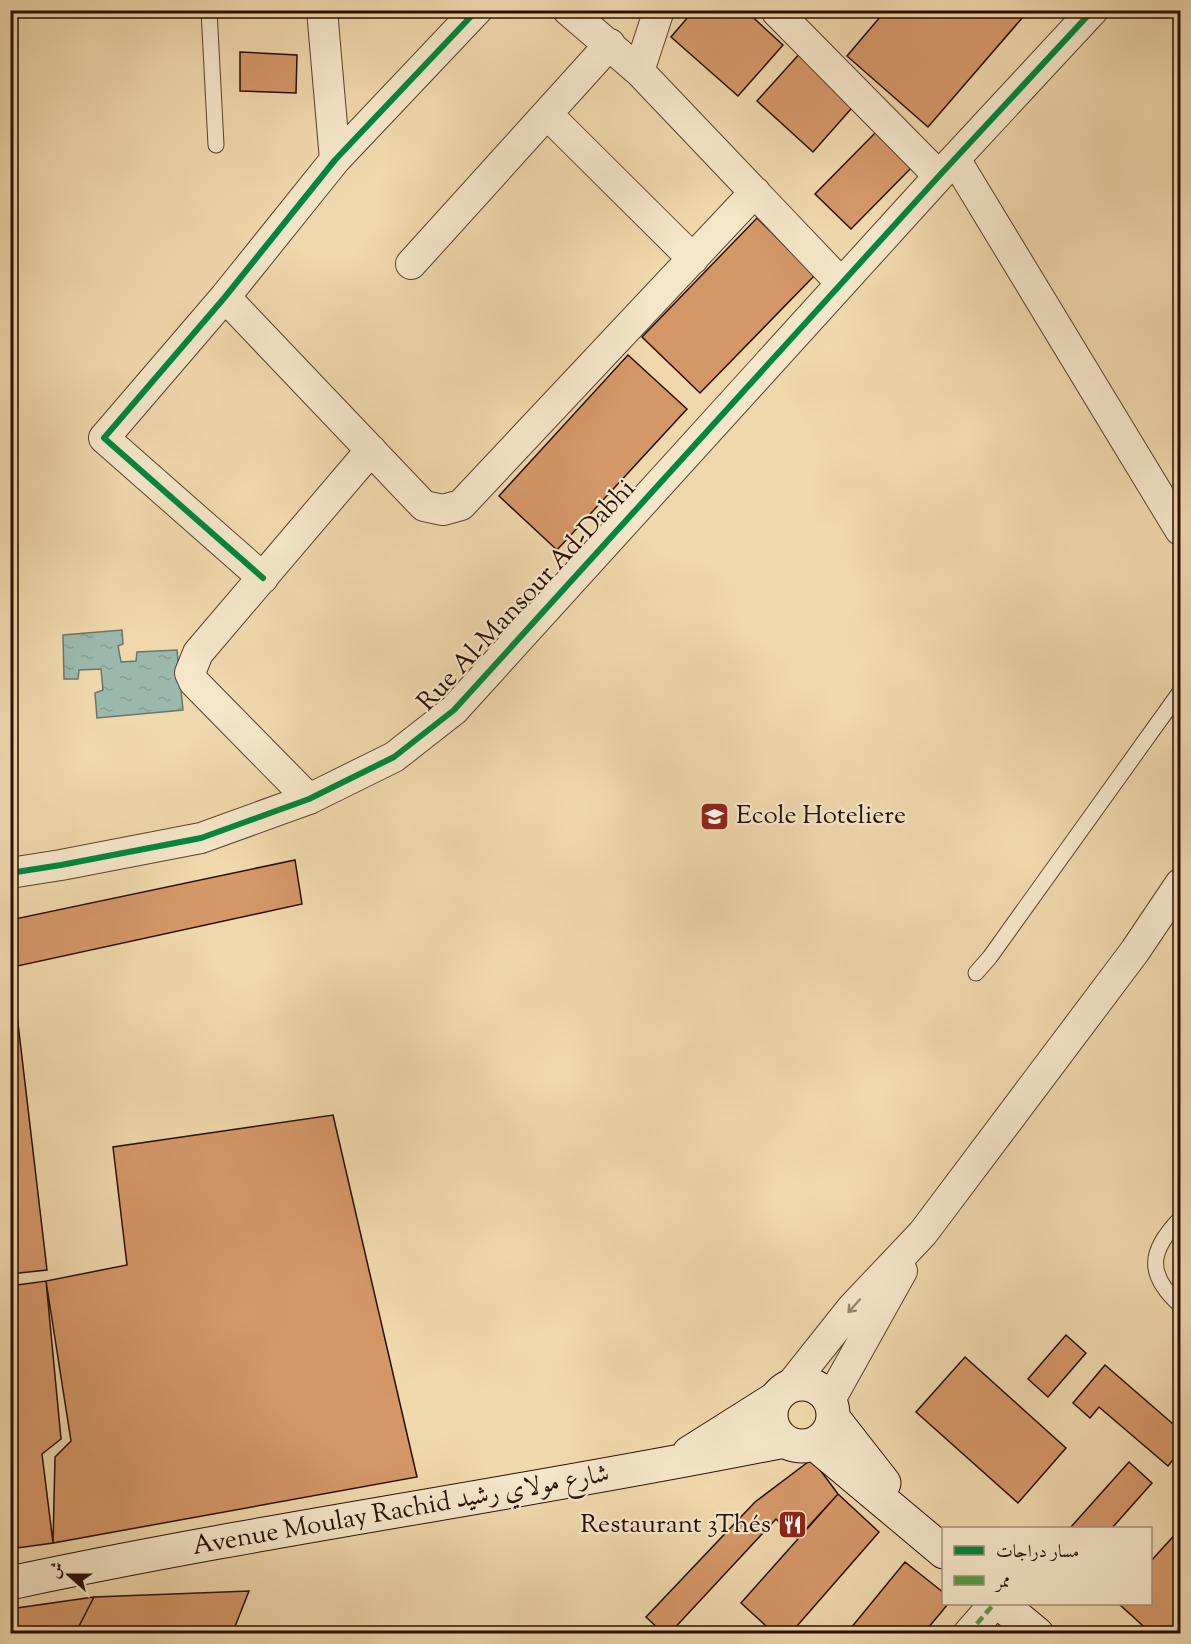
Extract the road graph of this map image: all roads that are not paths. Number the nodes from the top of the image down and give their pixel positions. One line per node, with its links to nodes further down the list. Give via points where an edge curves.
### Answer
1 (209, 10): 11 (lane)
2 (322, 10): 12 (street)
3 (477, 10): 12 (street)
4 (568, 10): 8 (street)
5 (659, 10): 9 (street)
6 (1093, 10): 13 (street)
7 (777, 12): 13 (street)
8 (610, 44): 9 (street); 10 (street)
9 (639, 70): 14 (street)
10 (547, 114): 15 (street); 16 (street)
11 (216, 145)
12 (334, 160): 18 (street)
13 (947, 167): 17 (street, Rue Al-Mansour Ad-Dabhi); 20 (street)
14 (755, 192): 15 (street); 17 (street)
15 (693, 259): 19 (street, via 460,505 443,510 424,506)
16 (411, 264)
17 (841, 283): 23 (street, Rue Al-Mansour Ad-Dabhi, via 454,710 394,757)
18 (225, 297): 19 (street); 21 (street, via 104,438)
19 (370, 450): 21 (street)
20 (1180, 530)
21 (263, 578): 23 (street, via 198,653 190,673 194,682)
22 (1180, 692): 26 (lane)
23 (309, 799): 24 (street, Rue Al-Mansour Ad-Dabhi, via 201,838)
24 (10, 873)
25 (1180, 884): 28 (street, Avenue Moulay Rachid شارع مولاي رشيد, via 1135,951)
26 (976, 973)
27 (1180, 1219): 29 (lane, via 1155,1255 1159,1280)
28 (923, 1233): 30 (street, Avenue Moulay Rachid شارع مولاي رشيد, one-way to 30, via 852,1308); 31 (street, Avenue Moulay Rachid شارع مولاي رشيد)
29 (1180, 1305)
30 (783, 1392): 31 (main road, via 808,1384 817,1387); 31 (main road, via 771,1416 777,1434); 32 (main road, Avenue Moulay Rachid شارع مولاي رشيد)
31 (816, 1426): 32 (main road); 33 (main road)
32 (674, 1463): 34 (main road, Avenue Moulay Rachid شارع مولاي رشيد, via 109,1562)
33 (932, 1542)
34 (10, 1583)
35 (993, 1605): 37 (street)
36 (1002, 1605): 38 (main road)
37 (968, 1634)
38 (1037, 1634)

